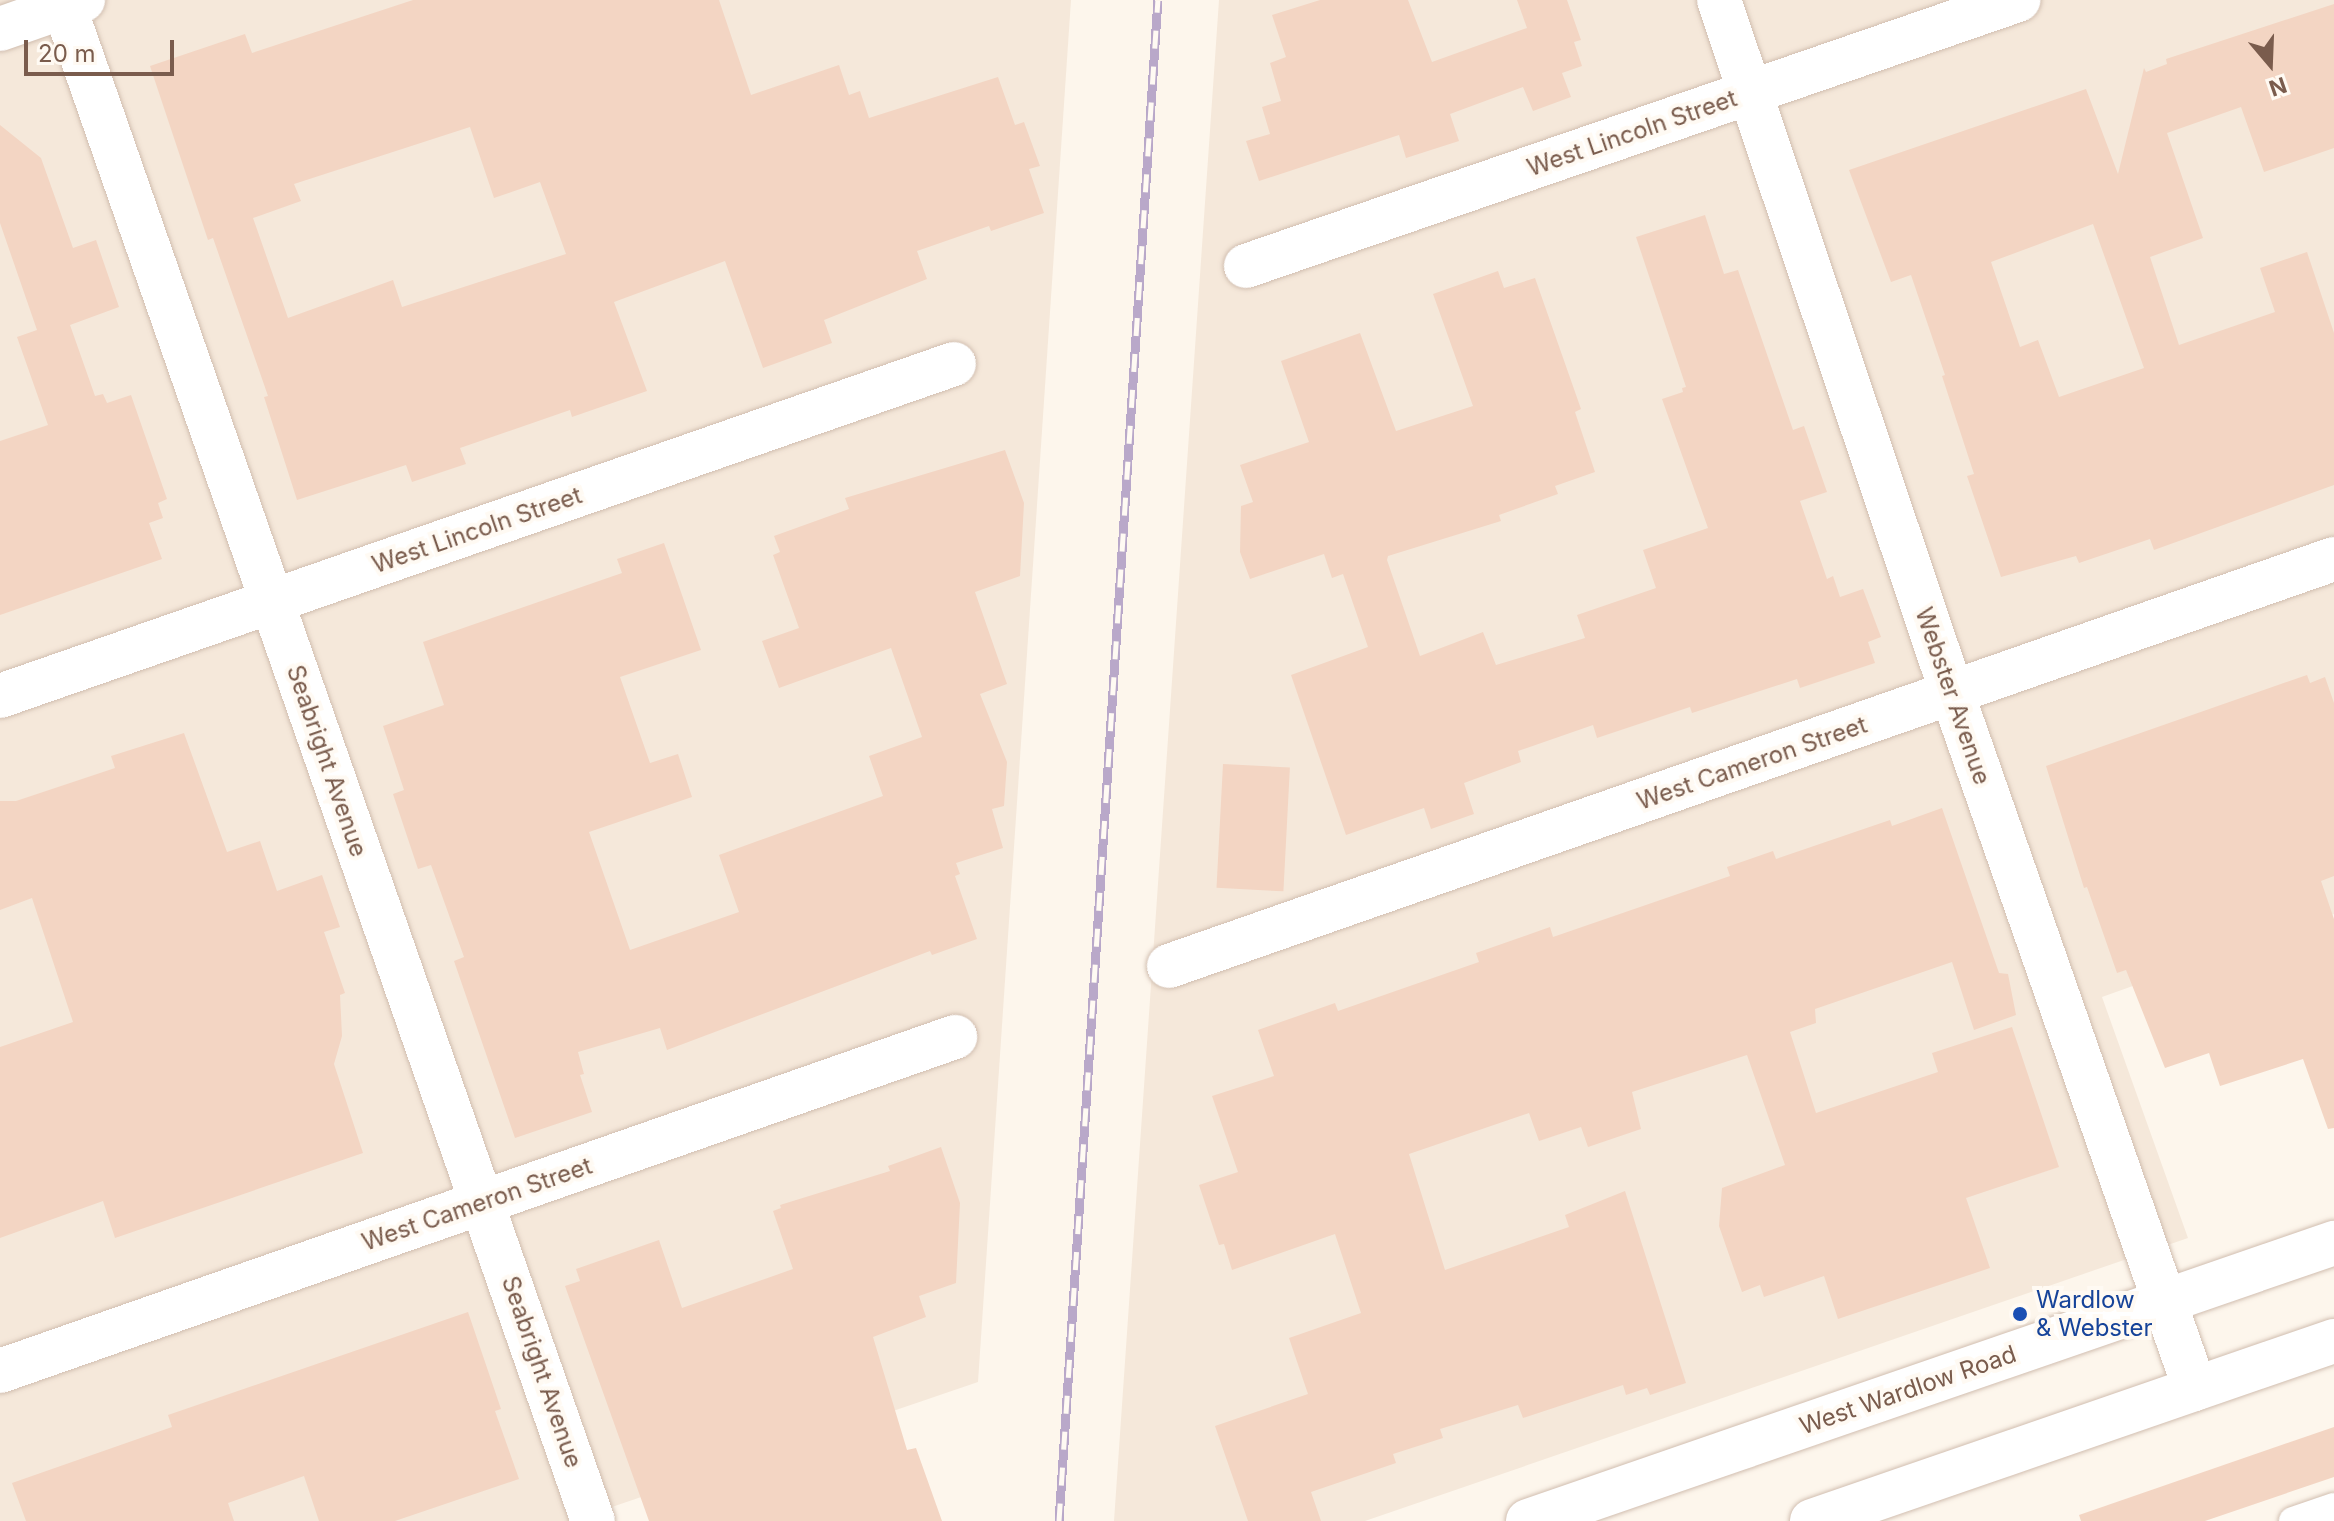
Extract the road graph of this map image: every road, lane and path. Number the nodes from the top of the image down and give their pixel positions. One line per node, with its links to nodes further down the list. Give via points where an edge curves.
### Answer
1 (1719, 0): 5 (street, Webster Avenue)
2 (2018, 0): 5 (street, West Lincoln Street)
3 (70, 2): 4 (street); 9 (street, Seabright Avenue)
4 (0, 29)
5 (1750, 92): 6 (street, West Lincoln Street); 10 (street, Webster Avenue)
6 (1246, 266)
7 (954, 364): 9 (street, West Lincoln Street)
8 (2334, 559): 10 (street, West Cameron Street)
9 (272, 601): 11 (street, West Lincoln Street); 14 (street, Seabright Avenue)
10 (1952, 693): 12 (street, West Cameron Street); 16 (street, Webster Avenue)
11 (0, 696)
12 (1169, 966)
13 (955, 1037): 14 (street, West Cameron Street)
14 (482, 1203): 18 (street, West Cameron Street); 21 (street, Seabright Avenue)
15 (2334, 1243): 16 (street, West Wardlow Road)
16 (2164, 1302): 19 (street, Webster Avenue); 22 (street, West Wardlow Road)
17 (2334, 1341): 19 (street)
18 (0, 1371)
19 (2195, 1389): 23 (street)
20 (2334, 1507): 24 (lane)
21 (593, 1521)
22 (1528, 1521)
23 (1812, 1521)
24 (2293, 1521)

